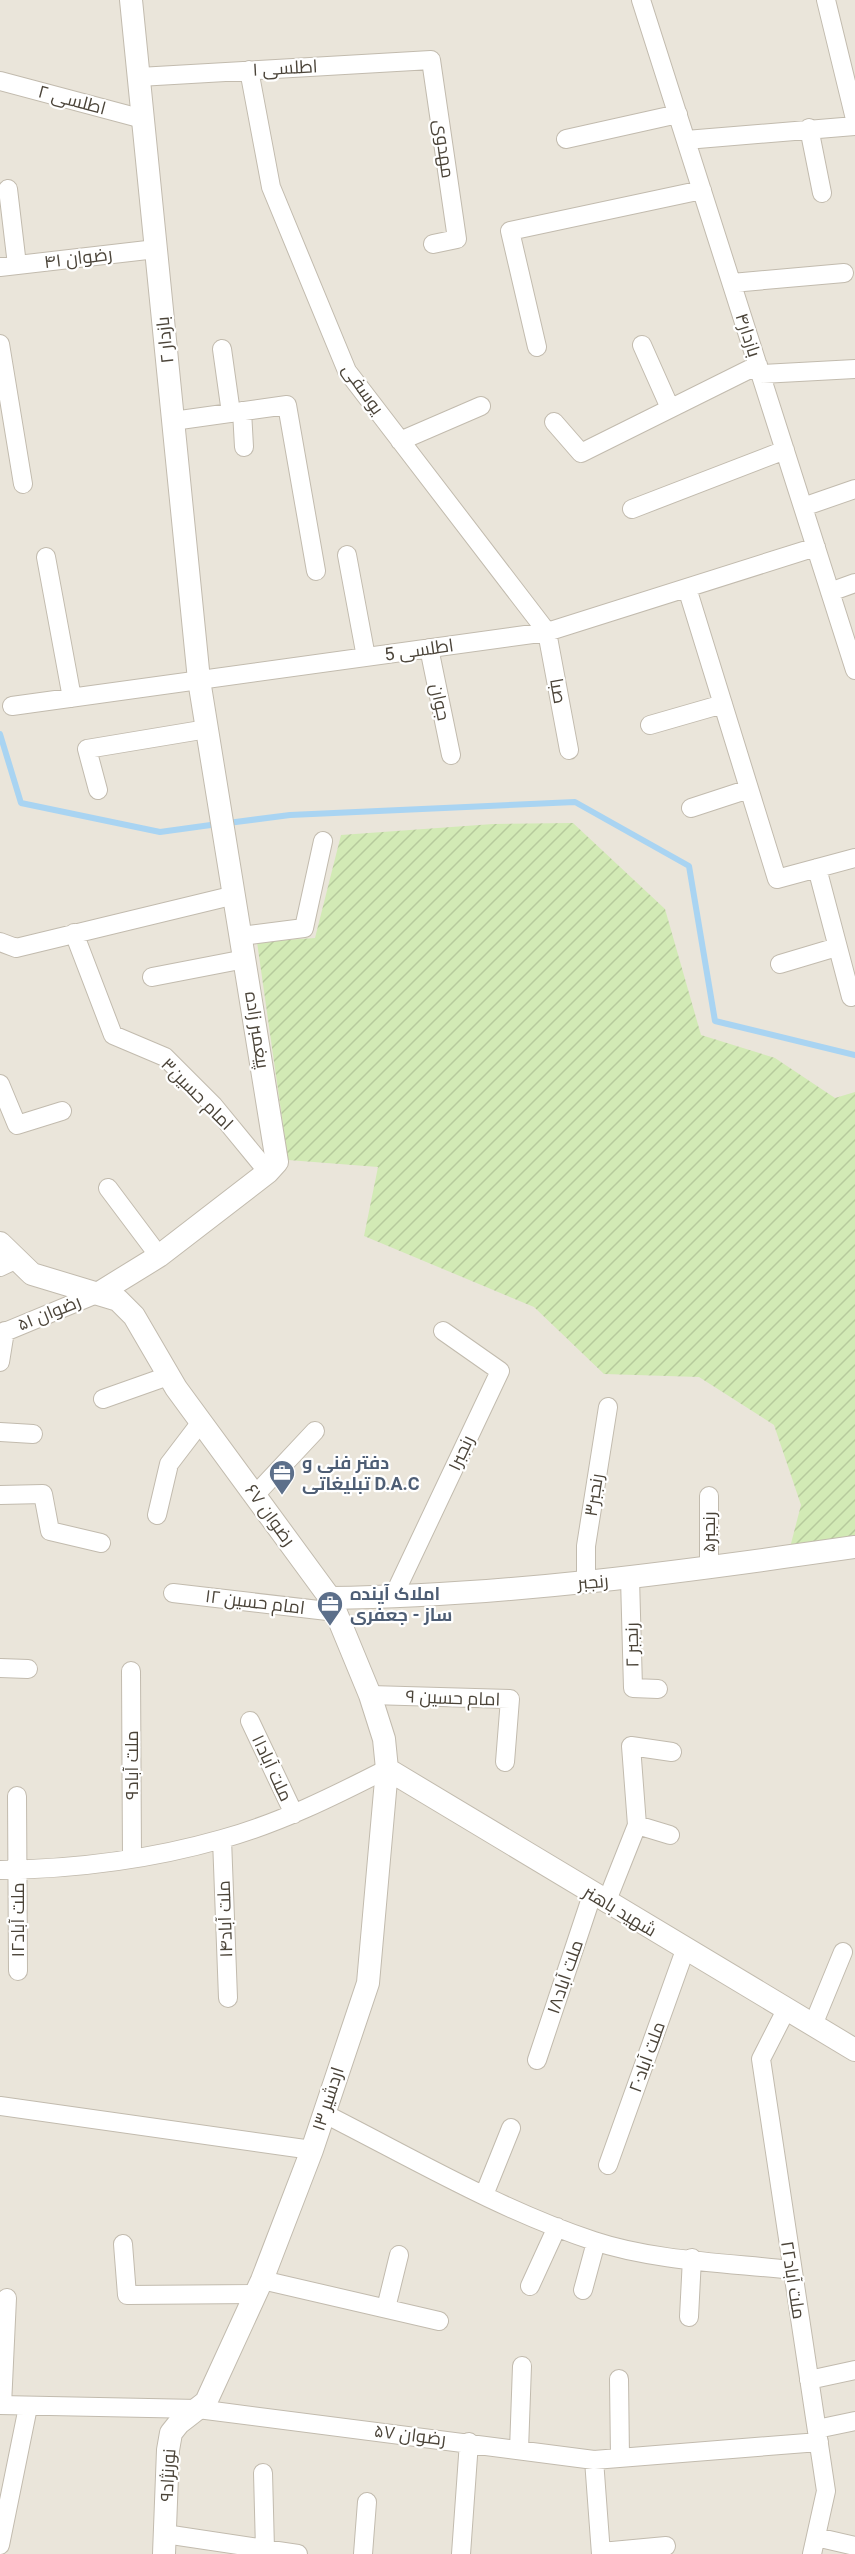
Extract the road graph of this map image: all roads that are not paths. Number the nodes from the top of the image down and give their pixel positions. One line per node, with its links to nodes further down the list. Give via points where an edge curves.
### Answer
1 (131, 0): 6 (street, بازدار ۲)
2 (641, 0): 8 (street, بازدار۴)
3 (826, 0): 10 (street)
4 (431, 60): 5 (street, اطلسی ۱); 18 (street, مهدوی, via 458,239)
5 (249, 70): 6 (street, اطلسی ۱); 35 (street, یوسفی, via 271,187 347,371)
6 (139, 77): 9 (street, بازدار ۲)
7 (0, 81): 9 (street, اطلسی ۲)
8 (678, 114): 13 (street); 14 (street, بازدار۴)
9 (143, 119): 19 (street, بازدار ۲)
10 (855, 119)
11 (855, 126): 12 (street)
12 (809, 128): 14 (street); 17 (street)
13 (566, 139)
14 (686, 140): 16 (street, بازدار۴)
15 (8, 189): 20 (street)
16 (702, 190): 22 (street, بازدار۴); 25 (street, via 510,231)
17 (822, 193)
18 (433, 244)
19 (156, 249): 20 (street, رضوان ۴۱); 33 (street, بازدار ۲)
20 (8, 266)
21 (844, 273): 22 (street)
22 (732, 283): 27 (street, بازدار۴)
23 (0, 344): 31 (street)
24 (642, 345): 30 (street)
25 (537, 347)
26 (222, 349): 32 (street)
27 (759, 369): 28 (street); 30 (street); 37 (street, بازدار۴)
28 (855, 369)
29 (481, 406): 35 (street)
30 (670, 408): 34 (street, via 581,453)
31 (6, 411): 38 (street)
32 (237, 412): 33 (street); 36 (street); 45 (street, via 287,405)
33 (173, 421): 53 (street, بازدار ۲)
34 (554, 422)
35 (400, 441): 49 (street, یوسفی)
36 (244, 447)
37 (785, 450): 40 (street, بازدار۴); 41 (street)
38 (23, 484)
39 (855, 489): 40 (street)
40 (803, 507): 42 (street, بازدار۴)
41 (632, 509)
42 (816, 547): 47 (street, اطلسی 5); 48 (street, بازدار۴)
43 (347, 555): 51 (street)
44 (46, 557): 54 (street)
45 (316, 571)
46 (855, 583): 48 (street)
47 (687, 588): 49 (street, اطلسی 5); 55 (street)
48 (830, 592): 52 (street, بازدار۴)
49 (547, 632): 50 (street, اطلسی 5); 59 (street, صبا)
50 (429, 648): 51 (street, اطلسی 5); 60 (street, جوان)
51 (366, 657): 53 (street, اطلسی 5)
52 (855, 670)
53 (200, 680): 54 (street, اطلسی 5); 58 (street, پیغمبر زاده)
54 (72, 698): 56 (street, اطلسی 5)
55 (723, 704): 57 (street); 61 (street)
56 (12, 706)
57 (650, 726)
58 (207, 729): 62 (street, via 87,749); 67 (street, پیغمبر زاده)
59 (569, 750)
60 (452, 755)
61 (749, 789): 63 (street); 66 (street, via 777,879)
62 (98, 790)
63 (691, 808)
64 (323, 841): 69 (street, via 304,928)
65 (855, 858): 66 (street)
66 (817, 868): 71 (street)
67 (234, 895): 68 (street); 69 (street, پیغمبر زاده)
68 (74, 933): 70 (street, via 16,948); 79 (street, امام حسین۳, via 113,1035 165,1057 213,1105)
69 (241, 936): 72 (street, پیغمبر زاده)
70 (0, 942)
71 (837, 947): 73 (street); 75 (street)
72 (245, 958): 74 (street); 79 (street, پیغمبر زاده, via 277,1162)
73 (780, 964)
74 (152, 977)
75 (851, 998)
76 (0, 1084): 77 (street)
77 (5, 1111): 78 (street, via 17,1125)
78 (62, 1111)
79 (268, 1172): 82 (street)
80 (108, 1188): 82 (street)
81 (0, 1243): 83 (street, رضوان ۶۷)
82 (159, 1256): 84 (street)
83 (8, 1264): 84 (street, رضوان ۶۷, via 49,1281)
84 (99, 1293): 86 (street, رضوان ۵۱); 88 (street, رضوان ۶۷, via 118,1300 134,1316)
85 (443, 1331): 105 (street, رنجبر۱, via 500,1371)
86 (2, 1332): 87 (street)
87 (0, 1362)
88 (168, 1376): 89 (street); 91 (street, رضوان ۶۷)
89 (103, 1399)
90 (608, 1407): 103 (street, رنجبر۳, via 586,1546)
91 (201, 1422): 95 (street, رضوان ۶۷); 98 (street, via 169,1464)
92 (315, 1431): 95 (street)
93 (0, 1432): 94 (street)
94 (33, 1434)
95 (256, 1494): 106 (street, رضوان ۶۷)
96 (0, 1495): 99 (street, via 43,1494 50,1532)
97 (709, 1496): 101 (street, رنجبر۵)
98 (157, 1515)
99 (101, 1543)
100 (855, 1547): 101 (street, رنجبر)
101 (709, 1568): 102 (street, رنجبر)
102 (630, 1578): 103 (street, رنجبر); 110 (street, رنجبر ۲, via 633,1688)
103 (586, 1583): 105 (street, رنجبر)
104 (173, 1593): 106 (street, امام حسین ۱۲)
105 (393, 1597): 106 (street, رنجبر)
106 (333, 1605): 111 (street, رضوان ۶۷)
107 (0, 1668): 108 (street)
108 (28, 1669)
109 (131, 1671): 121 (street, ملت آباد۹)
110 (658, 1689)
111 (370, 1695): 114 (street, امام حسین ۹, via 510,1699); 115 (street, رضوان ۶۷, via 384,1739)
112 (250, 1721): 117 (street, ملت آباد۱۱)
113 (672, 1752): 118 (street, via 631,1746)
114 (505, 1762)
115 (387, 1769): 117 (street); 123 (street, شهید باهنر); 133 (street, اردشیر ۱۳, via 371,1966)
116 (17, 1796): 122 (street, ملت آباد۱۲)
117 (294, 1814): 120 (street)
118 (637, 1826): 119 (street); 123 (street, ملت آباد۱۸)
119 (670, 1834)
120 (222, 1839): 121 (street); 127 (street, ملت آباد۱۴)
121 (132, 1858): 122 (street)
122 (9, 1870): 126 (street, ملت آباد۱۲)
123 (599, 1899): 124 (street, شهید باهنر); 131 (street, ملت آباد۱۸)
124 (685, 1950): 128 (street, شهید باهنر); 136 (street, ملت آباد۲۰)
125 (843, 1952): 129 (street)
126 (18, 1971)
127 (228, 1998)
128 (786, 2010): 129 (street, شهید باهنر); 143 (street, ملت آباد۲۲, via 761,2059)
129 (813, 2025): 130 (street, شهید باهنر)
130 (855, 2050)
131 (537, 2060)
132 (0, 2106): 135 (street)
133 (323, 2113): 135 (street, اردشیر ۱۳); 137 (street)
134 (511, 2128): 137 (street)
135 (312, 2150): 145 (street, اردشیر ۱۳)
136 (608, 2165)
137 (484, 2195): 138 (street)
138 (557, 2227): 139 (street); 144 (street)
139 (596, 2242): 142 (street); 146 (street)
140 (123, 2244): 145 (street, via 127,2295)
141 (399, 2255): 148 (street)
142 (692, 2258): 143 (street); 149 (street)
143 (792, 2270): 154 (street, ملت آباد۲۲)
144 (530, 2286)
145 (258, 2287): 148 (street); 157 (street, اردشیر ۱۳, via 206,2402)
146 (583, 2290)
147 (7, 2298): 155 (street)
148 (386, 2308): 150 (street)
149 (689, 2317)
150 (439, 2320)
151 (522, 2366): 161 (street)
152 (855, 2370): 154 (street)
153 (618, 2379): 162 (street)
154 (809, 2380): 159 (street, ملت آباد۲۲)
155 (1, 2405): 156 (street, رضوان ۵۷)
156 (28, 2407): 157 (street, رضوان ۵۷); 167 (street)
157 (198, 2409): 160 (street, رضوان ۵۷); 166 (street, نورنژاد۹, via 171,2433)
158 (855, 2421): 159 (street, رضوان ۵۷)
159 (818, 2436): 162 (street, رضوان ۵۷); 169 (street, ملت آباد۲۲, via 826,2491)
160 (469, 2442): 161 (street, رضوان ۵۷); 175 (street)
161 (519, 2450): 163 (street, رضوان ۵۷)
162 (620, 2458): 163 (street, رضوان ۵۷)
163 (594, 2460): 172 (street)
164 (263, 2473): 171 (street)
165 (367, 2502): 174 (street)
166 (164, 2544): 171 (street)
167 (0, 2545)
168 (666, 2546): 172 (street)
169 (814, 2546): 170 (street)
170 (855, 2546)
171 (266, 2549): 173 (street)
172 (601, 2553)
173 (298, 2554)
174 (363, 2554)
175 (460, 2554)

